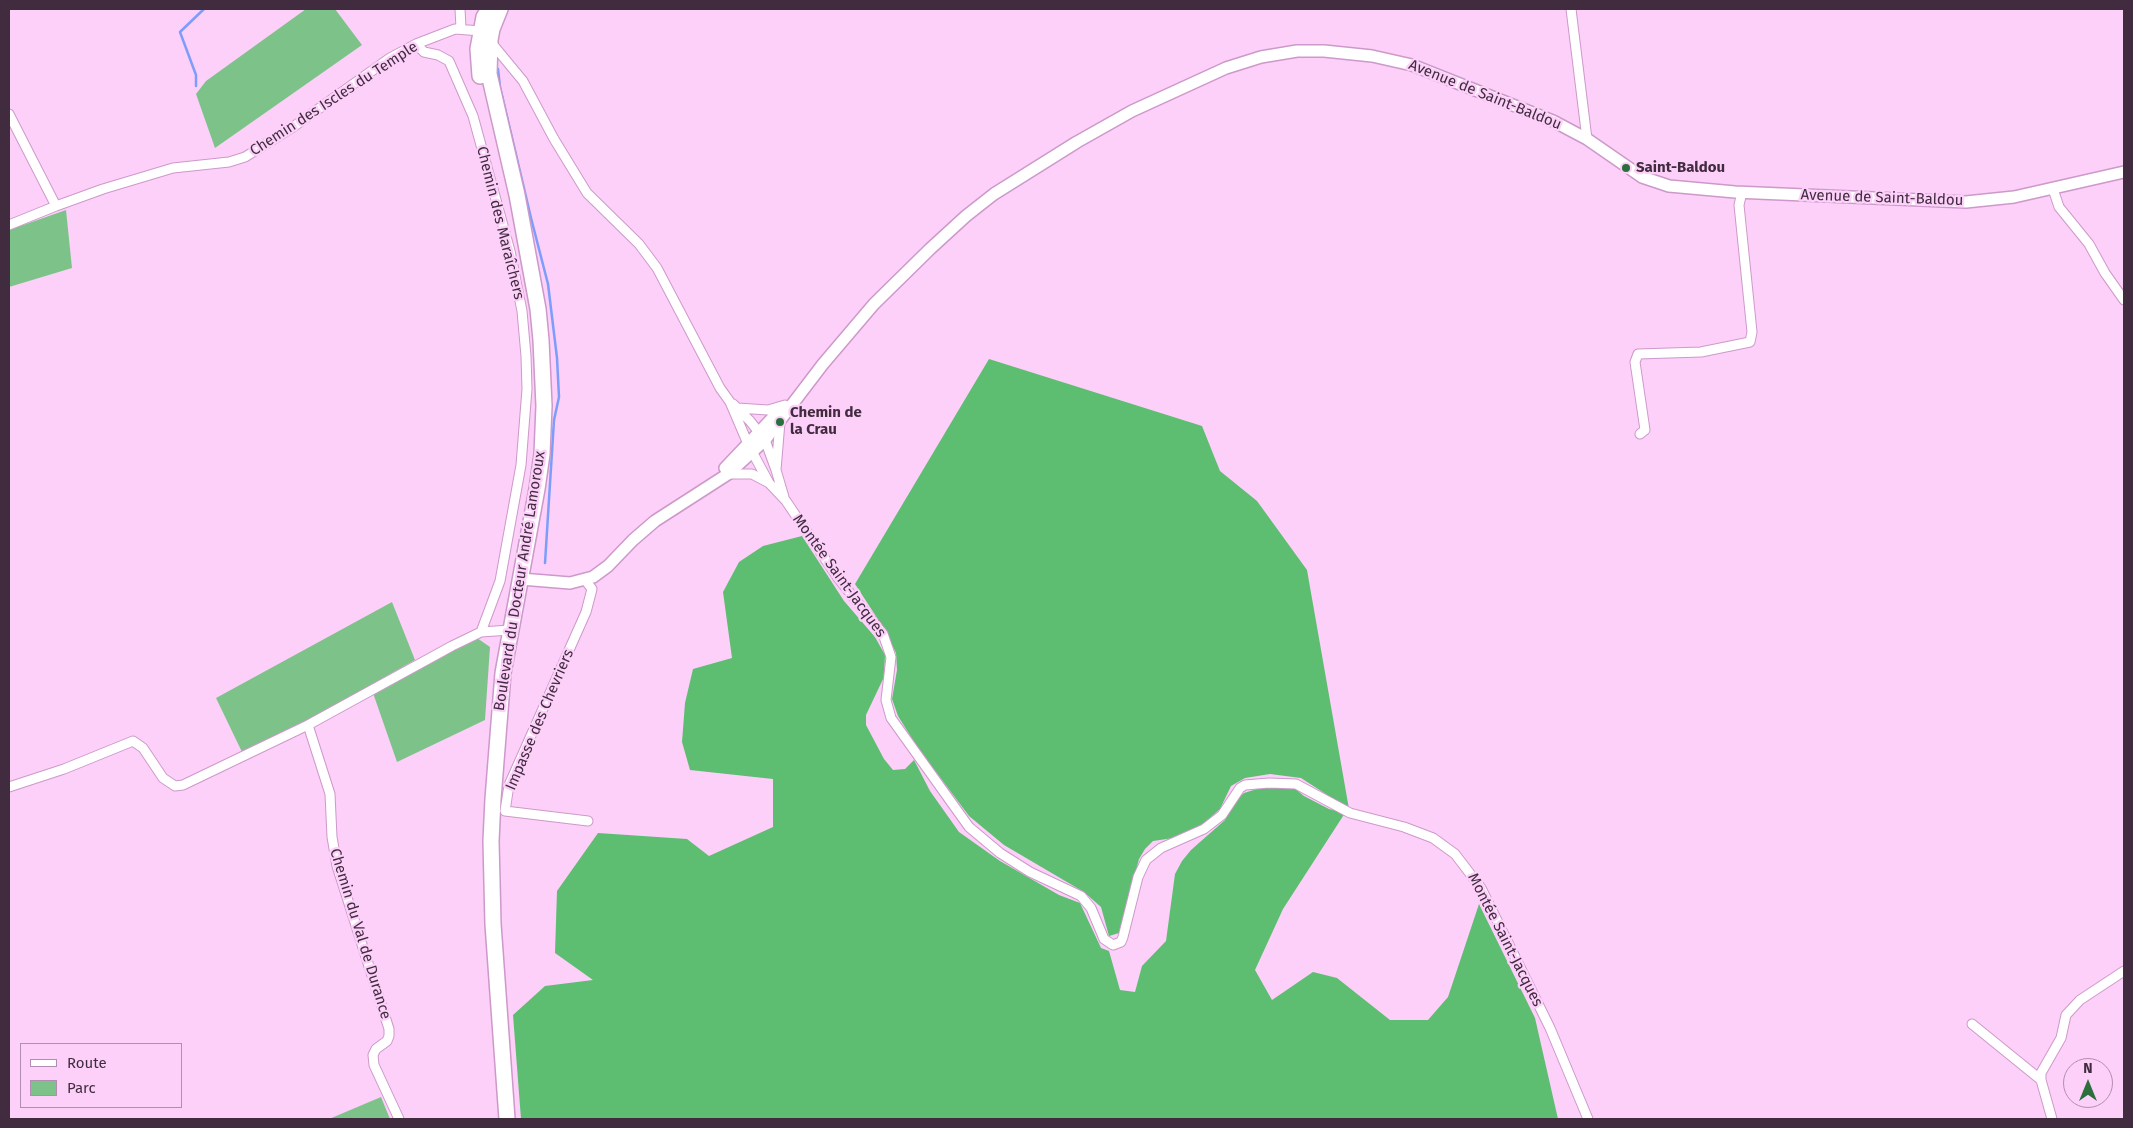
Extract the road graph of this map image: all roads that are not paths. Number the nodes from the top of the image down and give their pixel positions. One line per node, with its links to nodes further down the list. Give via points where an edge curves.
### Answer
1 (460, 9): 4 (street)
2 (1570, 9): 8 (street)
3 (495, 12): 5 (main road, Boulevard du Docteur André Lamoroux)
4 (462, 28): 5 (street, Chemin des Iscles du Temple); 6 (street, Chemin des Iscles du Temple, via 448,30)
5 (485, 36): 13 (main road, Boulevard du Docteur André Lamoroux, via 489,74); 13 (main road, Boulevard du Docteur André Lamoroux, via 478,60 485,99); 17 (street, via 523,81 587,193 627,232 657,268 720,388)
6 (416, 44): 12 (street, Chemin des Iscles du Temple, via 390,58 245,157 229,162 173,168); 31 (street, Chemin des Maraîchers, via 424,52 449,62 473,116 510,251 524,329 527,389 517,493 500,581)
7 (9, 114): 12 (street)
8 (1587, 139): 11 (street, Avenue de Saint-Baldou, via 1626,168 1654,182); 16 (street, Avenue de Saint-Baldou, via 1511,103 1433,72 1390,60 1324,51 1278,54 1245,62 1113,121 994,194 903,275 846,336)
9 (2124, 172): 10 (street, Avenue de Saint-Baldou)
10 (2053, 189): 11 (street, Avenue de Saint-Baldou, via 1999,200 1951,202); 15 (street, via 2059,207 2089,244)
11 (1742, 192): 20 (street, via 1740,205 1752,332 1750,342 1701,352 1638,354 1636,362 1645,430)
12 (56, 206): 14 (street, Chemin des Iscles du Temple)
13 (522, 224): 28 (main road, Boulevard du Docteur André Lamoroux, via 538,309 544,406 542,454)
14 (9, 225)
15 (2124, 300)
16 (798, 395): 18 (street, Avenue de Saint-Baldou); 19 (street, Avenue de Saint-Baldou)
17 (734, 405): 18 (street, via 768,410); 21 (street); 22 (street)
18 (785, 405): 21 (street, Avenue de Saint-Baldou)
19 (780, 422): 21 (street, Avenue de Saint-Baldou); 23 (street)
20 (1640, 434)
21 (762, 436): 22 (street, Avenue de Saint-Baldou); 23 (street)
22 (751, 448): 24 (street, Avenue de Saint-Baldou); 25 (street); 26 (street, Avenue de Saint-Baldou)
23 (776, 470): 27 (street)
24 (728, 474): 25 (street, via 752,474); 26 (street, Avenue de Saint-Baldou)
25 (769, 482): 27 (street)
26 (707, 486): 29 (street, Avenue de Saint-Baldou, via 655,521 608,566)
27 (786, 502): 40 (street, Montée Saint-Jacques, via 838,578 883,634 890,657 886,700 891,718 960,817 1000,853 1087,901 1108,943 1117,944 1123,937 1138,877 1152,853 1204,830 1222,815 1240,788 1269,783 1304,787 1350,813 1433,838 1465,865 1517,960)
28 (521, 579): 29 (street, Avenue de Saint-Baldou, via 556,583); 30 (main road, Boulevard du Docteur André Lamoroux)
29 (585, 580): 34 (street, Impasse des Chevriers, via 592,589 586,612 509,785 505,811)
30 (510, 630): 31 (street); 39 (main road, Boulevard du Docteur André Lamoroux, via 499,706 491,841 493,924)
31 (481, 632): 32 (street)
32 (308, 725): 33 (street, via 183,785 175,786 163,778 142,748 133,741); 38 (street, Chemin du Val de Durance, via 330,794 337,866 389,1028 389,1036 373,1055 374,1065)
33 (9, 787)
34 (588, 821)
35 (2124, 970): 37 (street, via 2080,1000 2066,1015 2062,1038)
36 (1972, 1024): 37 (street)
37 (2041, 1080): 41 (street)
38 (399, 1119)
39 (507, 1119)
40 (1588, 1119)
41 (2052, 1119)

